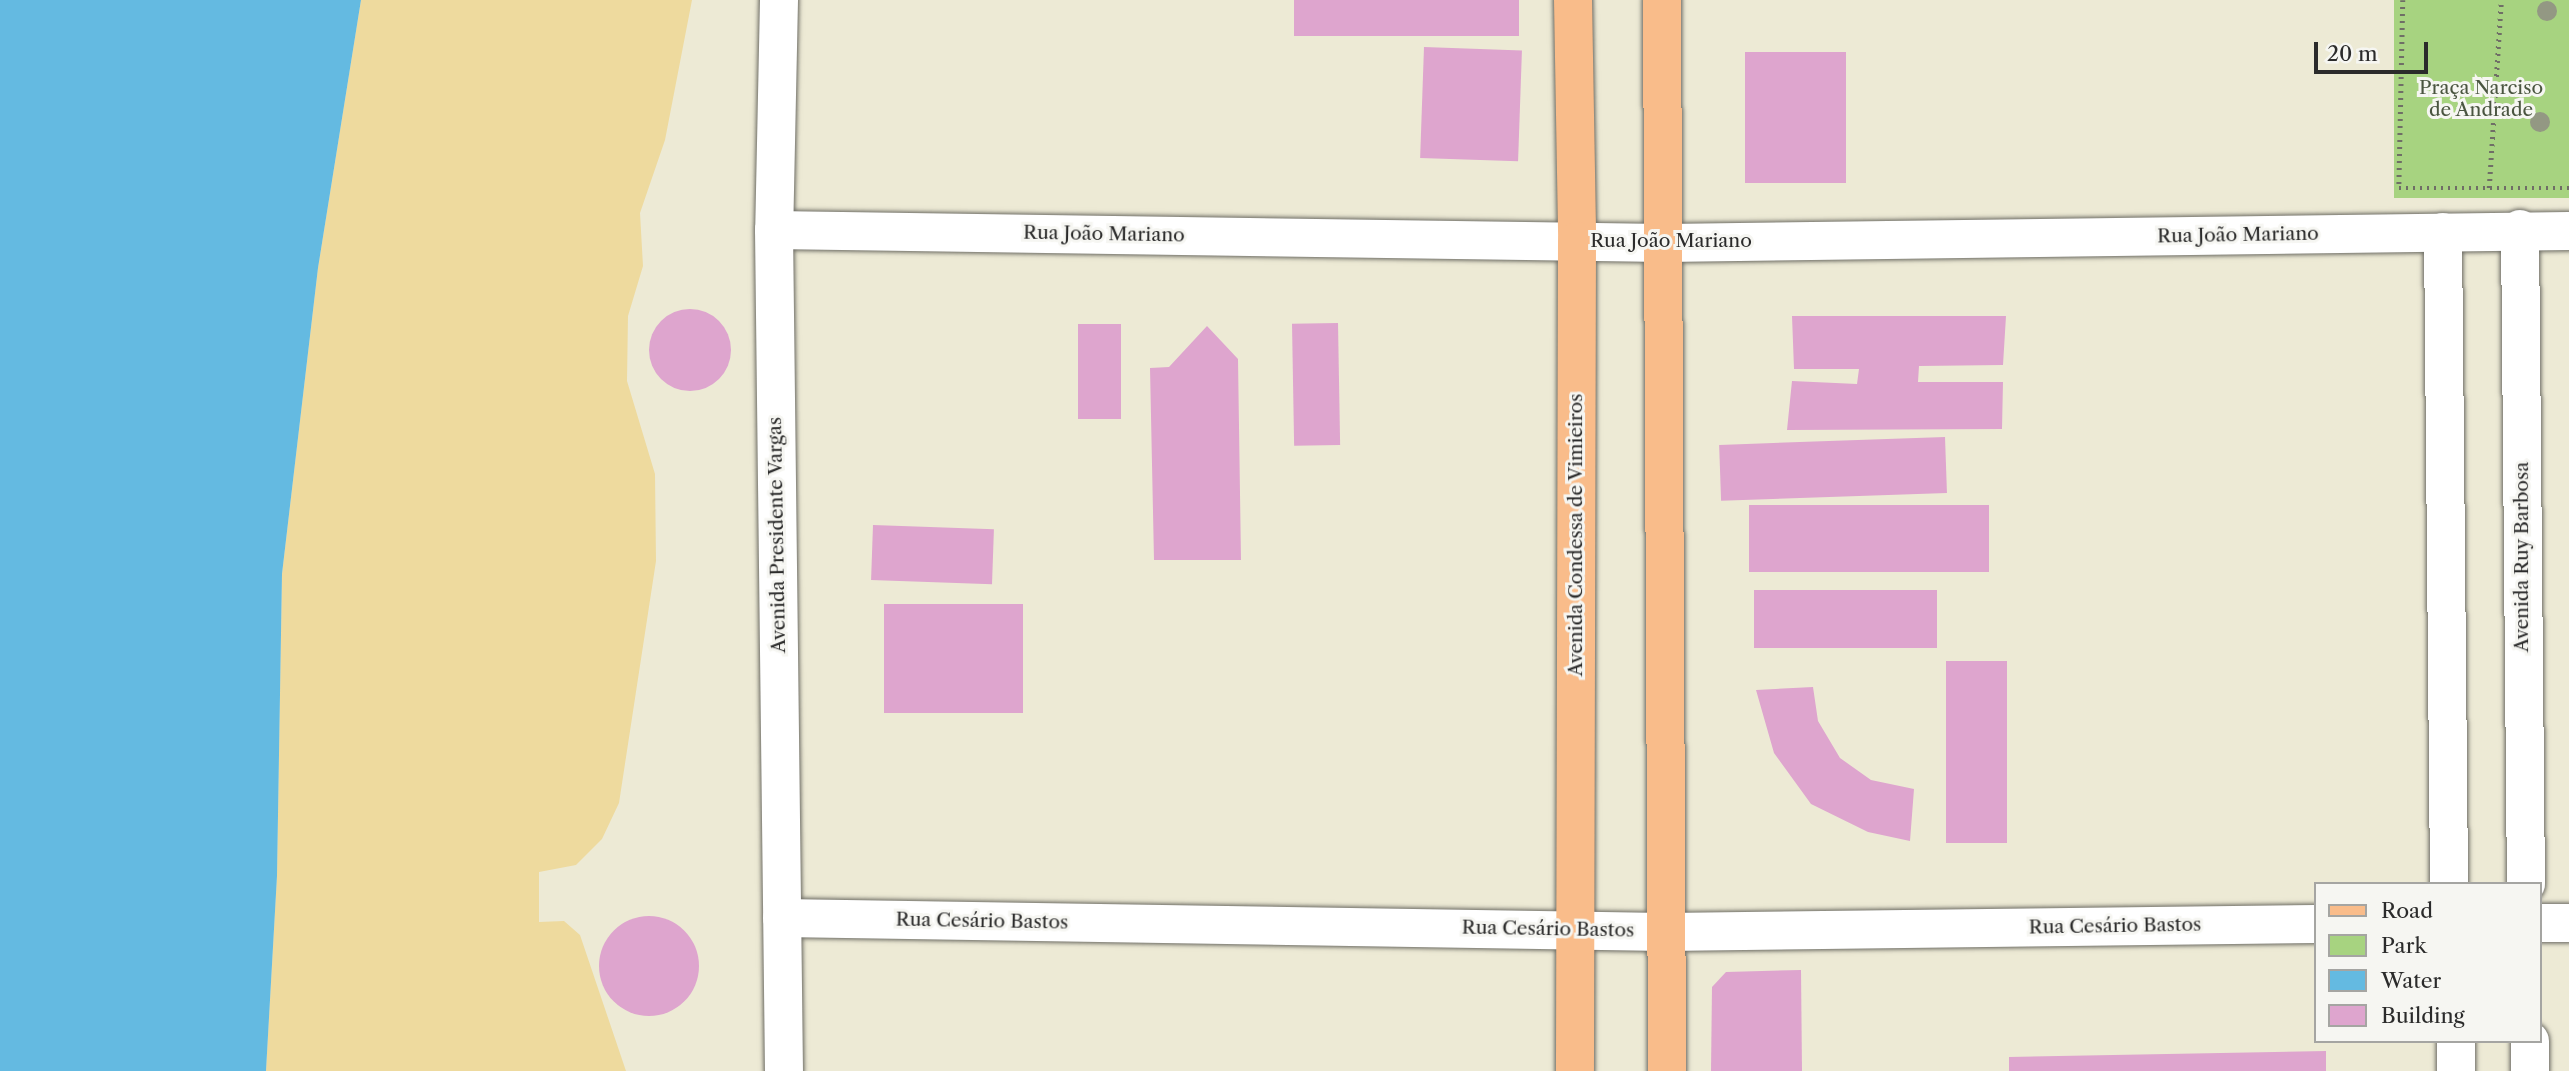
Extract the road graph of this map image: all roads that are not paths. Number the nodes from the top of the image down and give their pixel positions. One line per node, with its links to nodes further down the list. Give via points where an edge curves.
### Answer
1 (779, 0): 4 (street, Avenida Presidente Vargas)
2 (1573, 0): 8 (main road, Avenida Condessa de Vimieiros)
3 (1662, 0): 9 (main road)
4 (774, 230): 8 (street, Rua João Mariano); 12 (street, Avenida Presidente Vargas)
5 (2503, 230): 6 (street, Rua João Mariano); 7 (street, Rua João Mariano); 11 (street, Avenida Ruy Barbosa)
6 (2569, 231)
7 (2443, 232): 9 (street, Rua João Mariano); 10 (street)
8 (1577, 241): 9 (street, Rua João Mariano); 16 (main road, Avenida Condessa de Vimieiros)
9 (1665, 243): 17 (main road)
10 (2449, 882)
11 (2526, 882)
12 (782, 918): 16 (street, Rua Cesário Bastos); 20 (street, Avenida Presidente Vargas)
13 (2541, 923): 14 (street)
14 (2569, 923)
15 (2314, 924): 17 (street, Rua Cesário Bastos)
16 (1574, 929): 17 (street, Rua Cesário Bastos); 21 (main road, Avenida Condessa de Vimieiros)
17 (1665, 932): 22 (main road)
18 (2456, 1043): 23 (street)
19 (2530, 1043): 24 (street)
20 (783, 1071)
21 (1575, 1071)
22 (1667, 1071)
23 (2456, 1071)
24 (2530, 1071)

